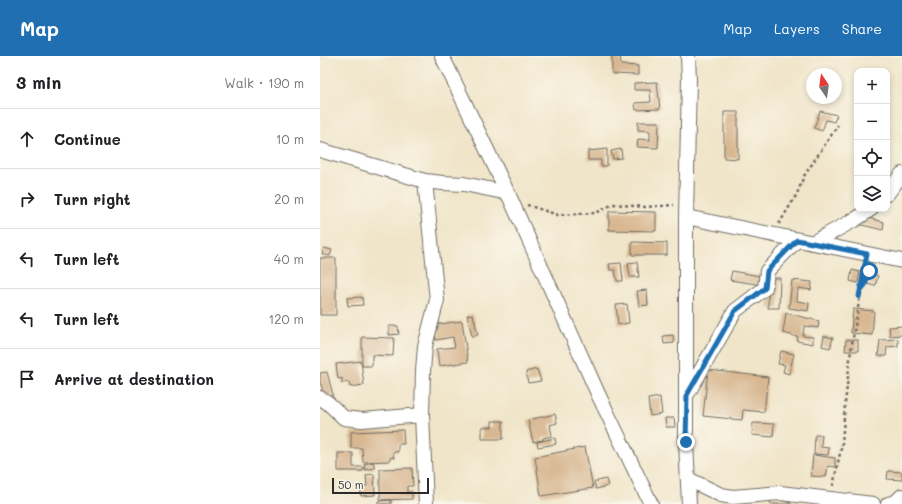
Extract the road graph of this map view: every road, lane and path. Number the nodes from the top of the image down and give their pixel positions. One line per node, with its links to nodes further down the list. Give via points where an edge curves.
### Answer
1 (442, 56): 10 (street)
2 (677, 56): 4 (street)
3 (688, 56): 4 (street)
4 (689, 79): 11 (street)
5 (838, 125): 13 (path, via 804,176 797,194)
6 (320, 150): 8 (street)
7 (902, 174): 9 (street)
8 (425, 181): 10 (street, via 464,184); 22 (street, via 437,300 425,346)
9 (890, 190)
10 (509, 196): 11 (path, via 558,215 596,213 613,204); 27 (street, via 598,396)
11 (686, 211): 13 (street); 20 (street)
12 (866, 212): 15 (street)
13 (773, 235): 14 (street)
14 (797, 240): 15 (street); 20 (street, via 767,271 765,288 735,311)
15 (812, 243): 16 (street)
16 (867, 254): 17 (street); 19 (path)
17 (902, 261)
18 (876, 270): 19 (path, via 869,271)
19 (859, 297): 25 (path, via 842,444)
20 (687, 395): 23 (street)
21 (320, 398): 22 (street, via 344,418 362,420)
22 (422, 415): 26 (street)
23 (688, 479): 25 (street, via 721,495 732,497 780,493); 28 (street)
24 (902, 496): 30 (street, via 896,502)
25 (832, 500): 29 (street)
26 (426, 504)
27 (651, 504)
28 (689, 504)
29 (874, 504)
30 (888, 504)

